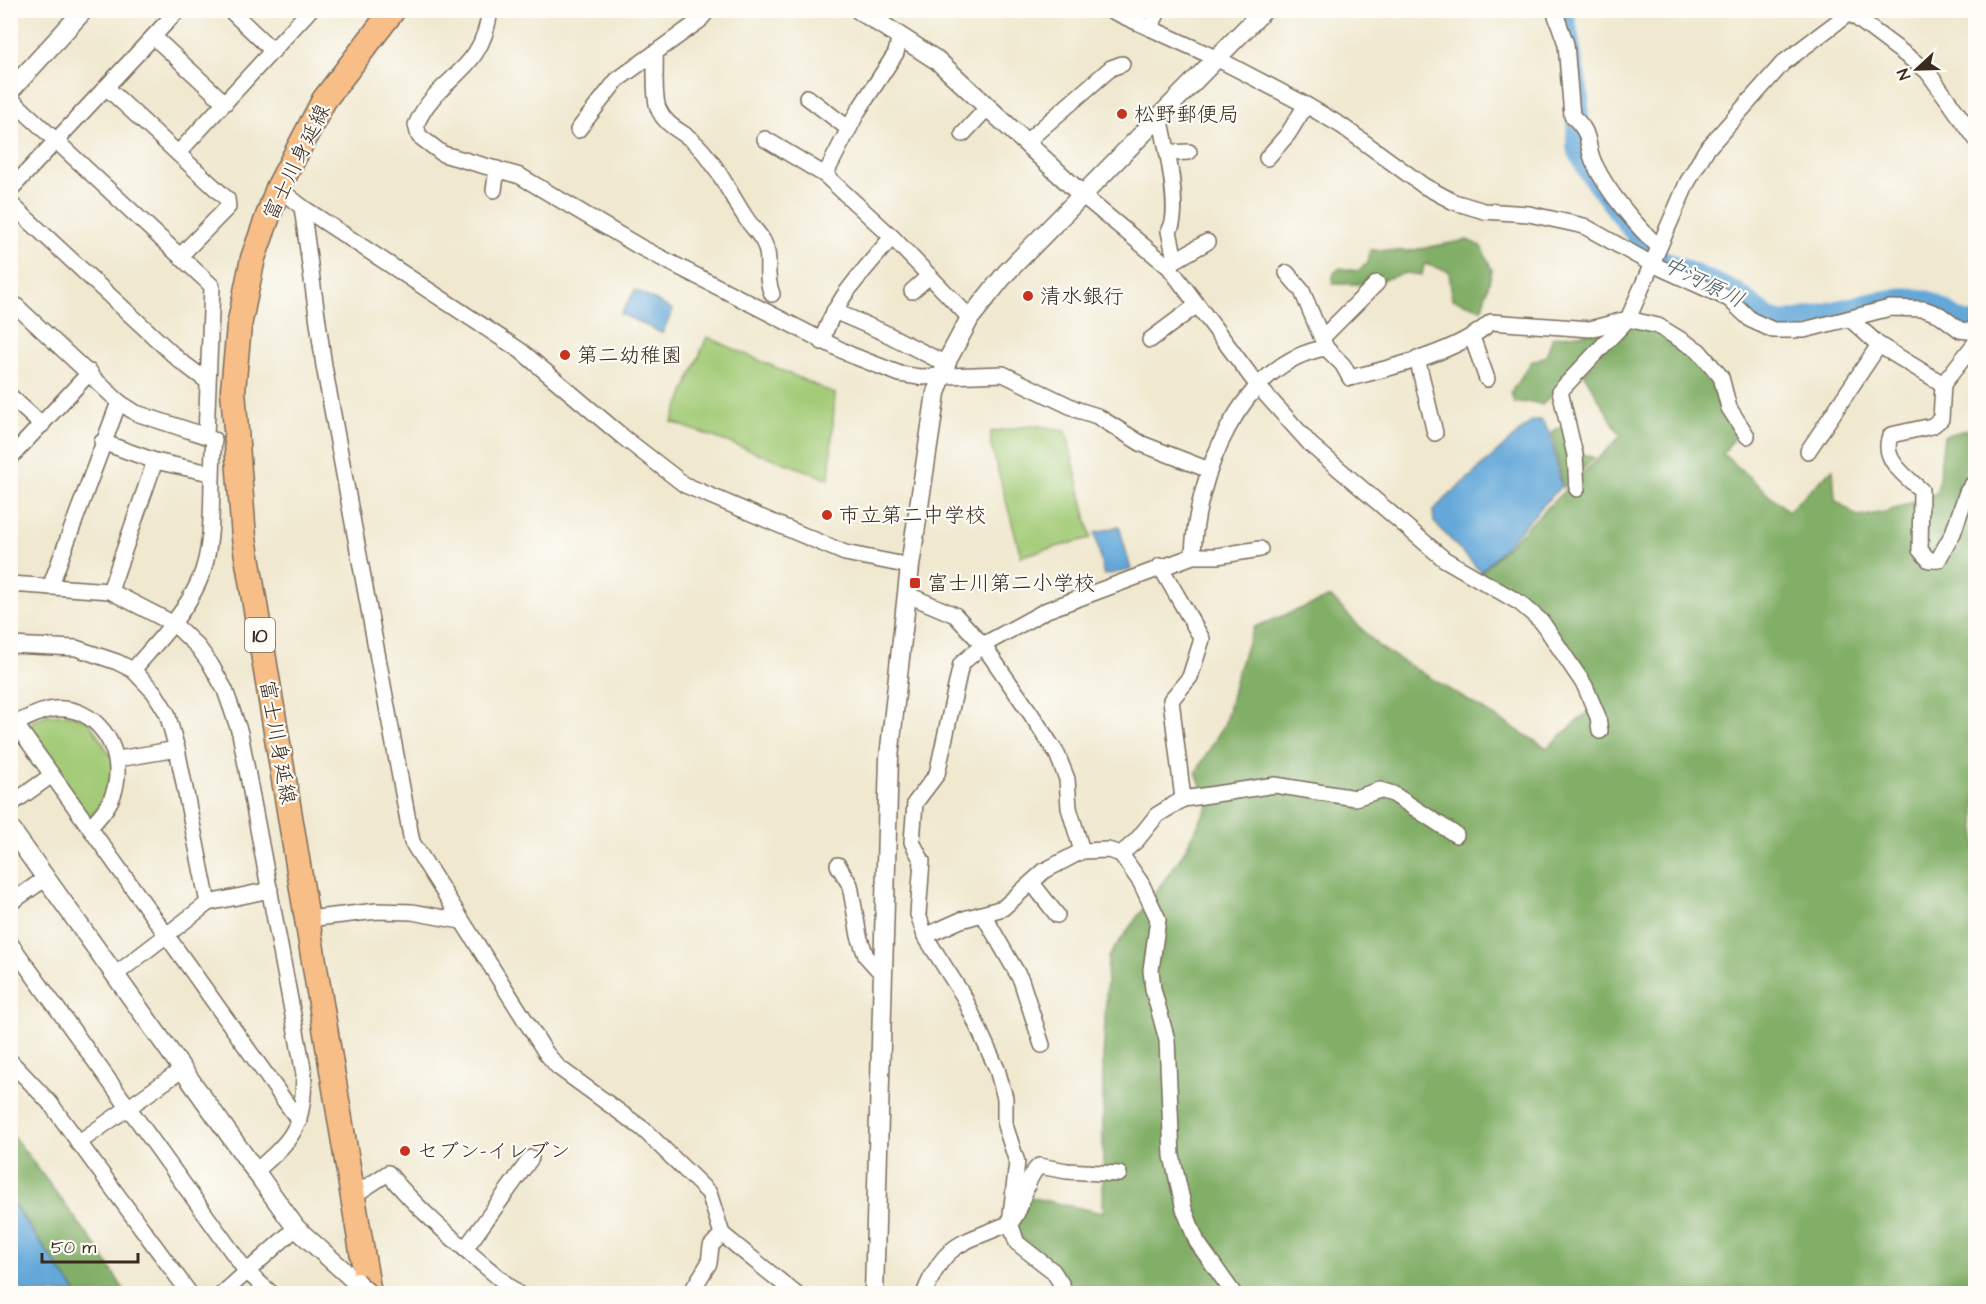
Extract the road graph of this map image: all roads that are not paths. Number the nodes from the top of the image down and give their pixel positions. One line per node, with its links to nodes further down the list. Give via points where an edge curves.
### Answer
1 (84, 10): 22 (street)
2 (178, 10): 16 (street)
3 (230, 10): 17 (street)
4 (310, 10): 17 (street)
5 (393, 10): 42 (main road, 富士川身延線 / 10, via 324,100)
6 (490, 10): 40 (street, via 483,43 470,63 425,107 416,125 419,136 443,154)
7 (708, 10): 18 (street)
8 (859, 10): 15 (street)
9 (1110, 10): 14 (street)
10 (1159, 10): 14 (street)
11 (1264, 10): 19 (street)
12 (1554, 10): 50 (street, via 1566,44 1572,116 1586,128 1594,165 1638,228)
13 (1850, 11): 33 (street, via 1927,71); 50 (street, via 1783,63 1706,150)
14 (1150, 28): 19 (street)
15 (900, 35): 27 (street, via 938,61); 29 (street, via 896,52)
16 (154, 37): 21 (street); 25 (street)
17 (273, 51): 25 (street)
18 (655, 53): 30 (street, via 617,80); 58 (street, via 657,106 664,120 694,142 714,167 763,240 769,254 766,279)
19 (1218, 59): 26 (street); 28 (street)
20 (1122, 64): 35 (street, via 1111,68)
21 (107, 87): 34 (street); 37 (street)
22 (10, 91)
23 (807, 97): 29 (street)
24 (10, 98): 34 (street)
25 (225, 103): 37 (street)
26 (1306, 105): 39 (street); 53 (street, via 1342,126 1424,186 1454,202 1484,212 1528,214 1584,226)
27 (988, 107): 31 (street); 35 (street)
28 (1160, 117): 38 (street); 45 (street)
29 (849, 129): 41 (street)
30 (578, 130)
31 (963, 134)
32 (765, 139): 41 (street)
33 (1976, 139)
34 (56, 141): 43 (street); 51 (street)
35 (1026, 142): 45 (street)
36 (1189, 152): 38 (street)
37 (179, 153): 51 (street, via 227,199 228,207)
38 (1168, 153): 52 (street, via 1174,225 1169,231)
39 (1267, 158)
40 (497, 169): 44 (street); 68 (street, via 520,176 640,247)
41 (825, 175): 48 (street)
42 (278, 188): 47 (street); 125 (main road, 富士川身延線 / 10, via 253,258 239,326 232,390 244,538)
43 (10, 190)
44 (494, 190)
45 (1082, 195): 52 (street); 62 (street, via 1006,273)
46 (10, 203): 76 (street, via 179,360)
47 (302, 207): 95 (street, via 520,351 685,485 845,553); 126 (street, via 324,366 412,842)
48 (892, 237): 55 (street); 61 (street)
49 (1207, 242): 52 (street)
50 (1658, 246): 53 (street)
51 (182, 254): 76 (street, via 213,286)
52 (1171, 262): 60 (street)
53 (1650, 263): 63 (street); 64 (street, via 1729,298 1751,320 1773,330 1804,330)
54 (1287, 273): 69 (street, via 1302,291)
55 (928, 277): 57 (street); 62 (street)
56 (1377, 283): 69 (street)
57 (912, 291)
58 (772, 294)
59 (10, 300): 74 (street)
60 (1197, 305): 67 (street); 78 (street)
61 (834, 311): 68 (street); 73 (street, via 883,332)
62 (970, 318): 73 (street)
63 (1628, 319): 66 (street, via 1590,329 1491,322); 83 (street, via 1658,326 1699,351 1721,377 1729,408); 92 (street, via 1560,391 1575,455)
64 (1851, 320): 65 (street, via 1890,308 1924,309 1960,330); 71 (street)
65 (1976, 332)
66 (1472, 337): 72 (street); 75 (street)
67 (1150, 340)
68 (822, 342): 73 (street, via 900,374)
69 (1325, 342): 72 (street, via 1350,378); 78 (street, via 1298,355)
70 (1976, 342): 77 (street)
71 (1878, 345): 77 (street); 86 (street)
72 (1417, 358): 82 (street)
73 (944, 370): 89 (street, via 1003,374 1097,416 1142,444); 95 (street, via 932,412)
74 (90, 372): 80 (street); 81 (street)
75 (1487, 378)
76 (207, 381): 80 (street, via 206,436 136,413)
77 (1943, 384): 91 (street, via 1941,419 1932,426 1891,435 1887,444 1889,456 1921,490 1920,550 1929,560 1938,560)
78 (1258, 386): 89 (street, via 1218,444); 106 (street, via 1311,446 1393,518 1444,559 1520,603 1542,622 1586,686)
79 (10, 396): 81 (street)
80 (119, 402): 85 (street)
81 (42, 425): 87 (street)
82 (1435, 433)
83 (1747, 436)
84 (214, 440): 90 (street)
85 (102, 442): 88 (street); 98 (street)
86 (1808, 450)
87 (10, 458)
88 (155, 461): 90 (street); 99 (street)
89 (1209, 470): 94 (street)
90 (210, 472): 101 (street, via 209,538 200,580)
91 (1976, 480)
92 (1577, 489)
93 (1260, 549): 94 (street)
94 (1192, 556): 96 (street)
95 (910, 566): 100 (street)
96 (1160, 566): 103 (street, via 1135,579 1047,610); 110 (street, via 1202,639 1190,677 1171,700)
97 (10, 584): 98 (street)
98 (50, 587): 99 (street)
99 (110, 591): 101 (street)
100 (906, 594): 103 (street, via 955,615); 131 (street, via 889,758)
101 (174, 624): 104 (street); 120 (street, via 198,647 225,690 240,733)
102 (10, 645): 104 (street, via 76,648)
103 (983, 645): 115 (street, via 1057,754 1067,779 1069,808); 128 (street, via 961,664 938,774 915,803 912,842 922,861 918,914)
104 (133, 670): 107 (street, via 168,713)
105 (13, 719): 108 (street, via 58,709 86,716 104,732); 109 (street)
106 (1600, 730)
107 (177, 749): 108 (street); 122 (street)
108 (118, 759): 112 (street, via 116,786 108,807)
109 (52, 775): 111 (street); 112 (street)
110 (1183, 799): 114 (street, via 1275,785 1355,798 1380,790 1393,794); 116 (street, via 1157,814)
111 (10, 805)
112 (90, 827): 127 (street)
113 (10, 828): 118 (street)
114 (1456, 835)
115 (1082, 851): 116 (street); 119 (street, via 1044,871)
116 (1121, 854): 157 (street, via 1141,883 1158,919 1151,970 1167,1040 1172,1156 1184,1209 1197,1242)
117 (838, 866): 131 (street, via 850,885 861,961)
118 (46, 878): 121 (street); 130 (street)
119 (1032, 883): 123 (street, via 1004,908); 124 (street)
120 (270, 890): 122 (street); 136 (street, via 304,1074)
121 (10, 903)
122 (208, 903): 127 (street)
123 (983, 914): 128 (street); 132 (street, via 1021,980)
124 (1057, 915)
125 (308, 919): 126 (street, via 377,911 412,912); 141 (main road, 富士川身延線 / 10)
126 (461, 921): 144 (street, via 558,1067 644,1129 709,1193)
127 (166, 936): 130 (street); 136 (street)
128 (925, 936): 142 (street, via 964,997 997,1069 1005,1098 1005,1125 1017,1162)
129 (10, 943): 135 (street)
130 (115, 975): 134 (street)
131 (883, 975): 154 (street)
132 (1042, 1046)
133 (10, 1061): 137 (street, via 50,1103)
134 (183, 1069): 135 (street); 139 (street)
135 (128, 1107): 137 (street); 146 (street)
136 (300, 1121): 139 (street, via 286,1145)
137 (78, 1143): 148 (street)
138 (531, 1158): 145 (street)
139 (256, 1171): 143 (street)
140 (1119, 1174): 142 (street, via 1039,1166 1032,1173 1017,1216)
141 (353, 1196): 145 (street, via 388,1173 407,1196); 147 (main road, 富士川身延線 / 10)
142 (1010, 1223): 155 (street, via 951,1249 935,1266); 156 (street, via 1017,1243 1053,1272)
143 (297, 1228): 146 (street); 147 (street)
144 (722, 1234): 152 (street, via 711,1246 709,1263); 153 (street)
145 (465, 1249): 151 (street)
146 (246, 1271): 149 (street); 150 (street)
147 (365, 1290)
148 (190, 1293)
149 (222, 1293)
150 (272, 1293)
151 (519, 1293)
152 (690, 1293)
153 (796, 1293)
154 (874, 1293)
155 (924, 1293)
156 (1064, 1293)
157 (1234, 1293)

